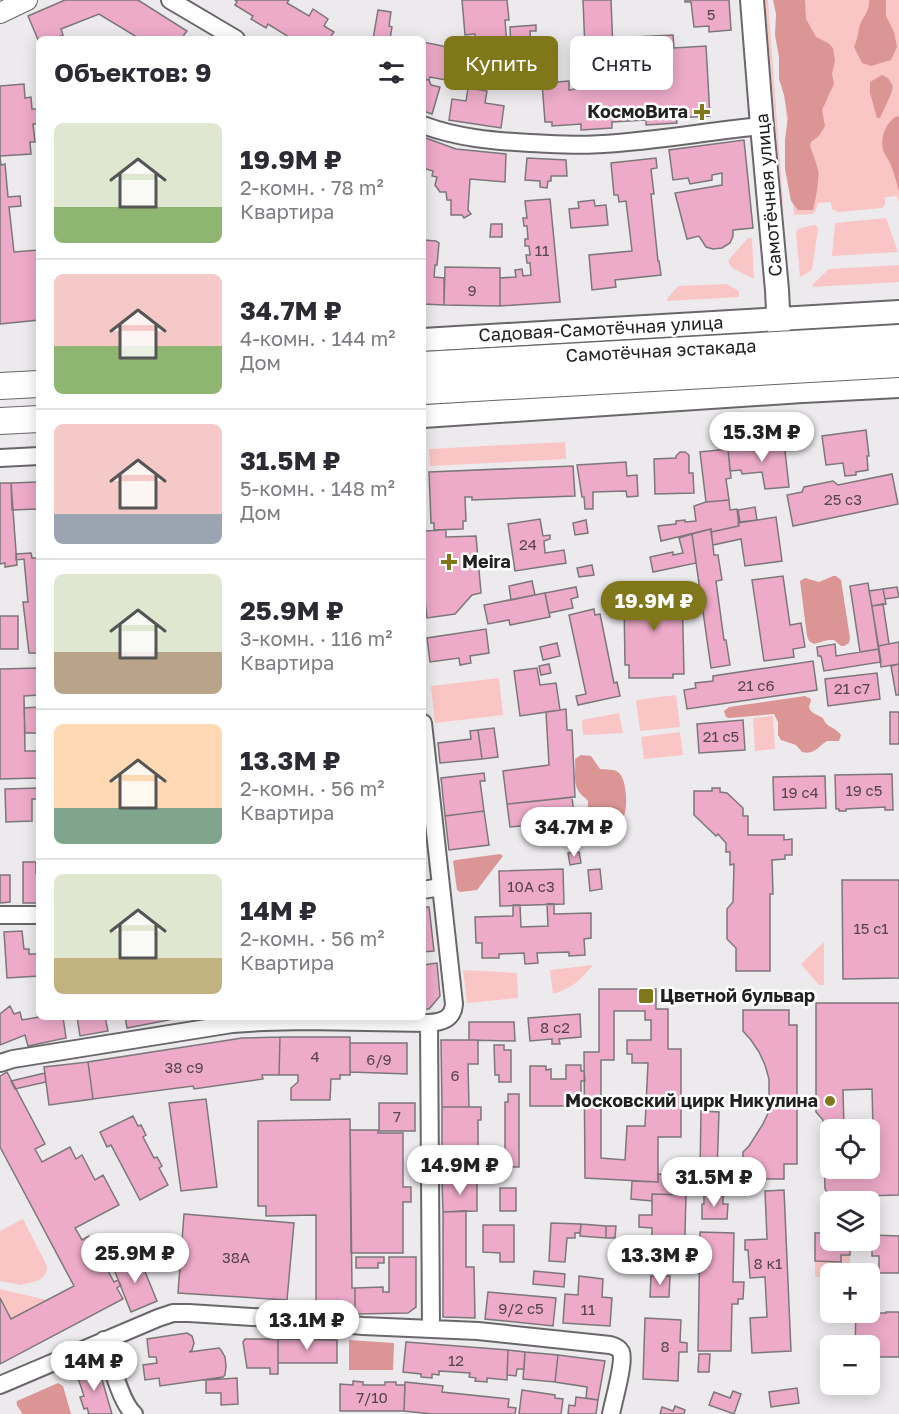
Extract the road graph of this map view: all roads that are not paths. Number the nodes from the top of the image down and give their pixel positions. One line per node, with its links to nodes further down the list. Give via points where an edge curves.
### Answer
1 (27, 0): 4 (street)
2 (170, 0): 5 (street)
3 (752, 0): 7 (main road, Самотёчная улица)
4 (0, 13)
5 (231, 36)
6 (426, 126): 7 (street, via 472,139 582,145)
7 (762, 126): 9 (main road, Самотёчная улица)
8 (899, 312): 9 (main road, Садовая-Самотёчная улица)
9 (778, 319): 10 (main road, Садовая-Самотёчная улица); 19 (main road, Самотёчная улица, via 783,380 790,388)
10 (675, 324): 12 (main road, Садовая-Самотёчная улица); 20 (main road, via 688,328 697,337 701,378 693,392)
11 (899, 338): 14 (main road, Самотёчная эстакада, bridge)
12 (426, 340)
13 (899, 364): 18 (main road, Самотёчная эстакада, bridge)
14 (426, 365)
15 (36, 384): 16 (main road)
16 (0, 386)
17 (899, 386): 19 (main road)
18 (426, 391)
19 (803, 391): 20 (main road)
20 (675, 400): 21 (main road)
21 (426, 416)
22 (36, 419): 23 (main road)
23 (0, 421)
24 (36, 456): 25 (street)
25 (0, 458)
26 (426, 752): 27 (street)
27 (440, 887): 28 (street); 31 (street, via 454,1009 441,1022)
28 (426, 889)
29 (0, 915): 30 (street)
30 (36, 915)
31 (429, 1023): 32 (street, via 237,1024); 33 (street)
32 (6, 1061)
33 (431, 1328): 34 (street, via 173,1313); 37 (street, via 616,1347 622,1355)
34 (104, 1340): 35 (street); 36 (street, via 124,1400)
35 (0, 1385)
36 (134, 1414)
37 (611, 1414)

